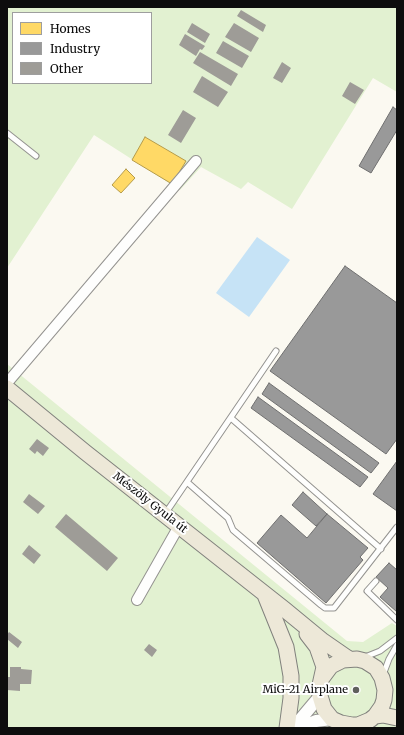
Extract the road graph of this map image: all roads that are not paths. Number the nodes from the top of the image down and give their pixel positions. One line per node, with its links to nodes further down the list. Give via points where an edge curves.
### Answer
1 (7, 133): 2 (lane)
2 (36, 156)
3 (196, 161): 5 (street)
4 (276, 351): 7 (lane)
5 (7, 383)
6 (7, 388): 9 (main road, Mészöly Gyula út)
7 (231, 418): 8 (lane); 12 (lane)
8 (187, 482): 9 (lane); 12 (lane, via 228,518 233,530 325,608 334,608)
9 (165, 514): 10 (main road, Mészöly Gyula út)
10 (179, 526): 14 (main road, Mészöly Gyula út); 15 (street)
11 (397, 527): 12 (lane)
12 (381, 549)
13 (376, 581): 17 (lane, via 367,591)
14 (265, 594): 16 (main road, Mészöly Gyula út); 28 (main road, via 286,647 291,676)
15 (137, 600)
16 (295, 618): 20 (main road, Mészöly Gyula út, via 323,641); 21 (main road, Mészöly Gyula út, via 317,647 324,667)
17 (397, 620)
18 (397, 638): 20 (lane, via 370,656)
19 (397, 645): 22 (lane, via 389,659)
20 (353, 659): 21 (main road, via 343,660 331,666); 22 (main road, Mészöly Gyula út, via 365,661 376,668)
21 (322, 678): 23 (main road, Mészöly Gyula út)
22 (384, 684): 24 (main road, Mészöly Gyula út, via 391,698); 26 (main road, via 385,696 382,706)
23 (320, 696): 27 (main road, via 324,709); 29 (street)
24 (397, 703)
25 (397, 718): 26 (main road, via 383,715)
26 (370, 721): 27 (main road, via 358,725)
27 (339, 723): 30 (street, via 316,721)
28 (287, 728)
29 (294, 728)
30 (300, 728)

